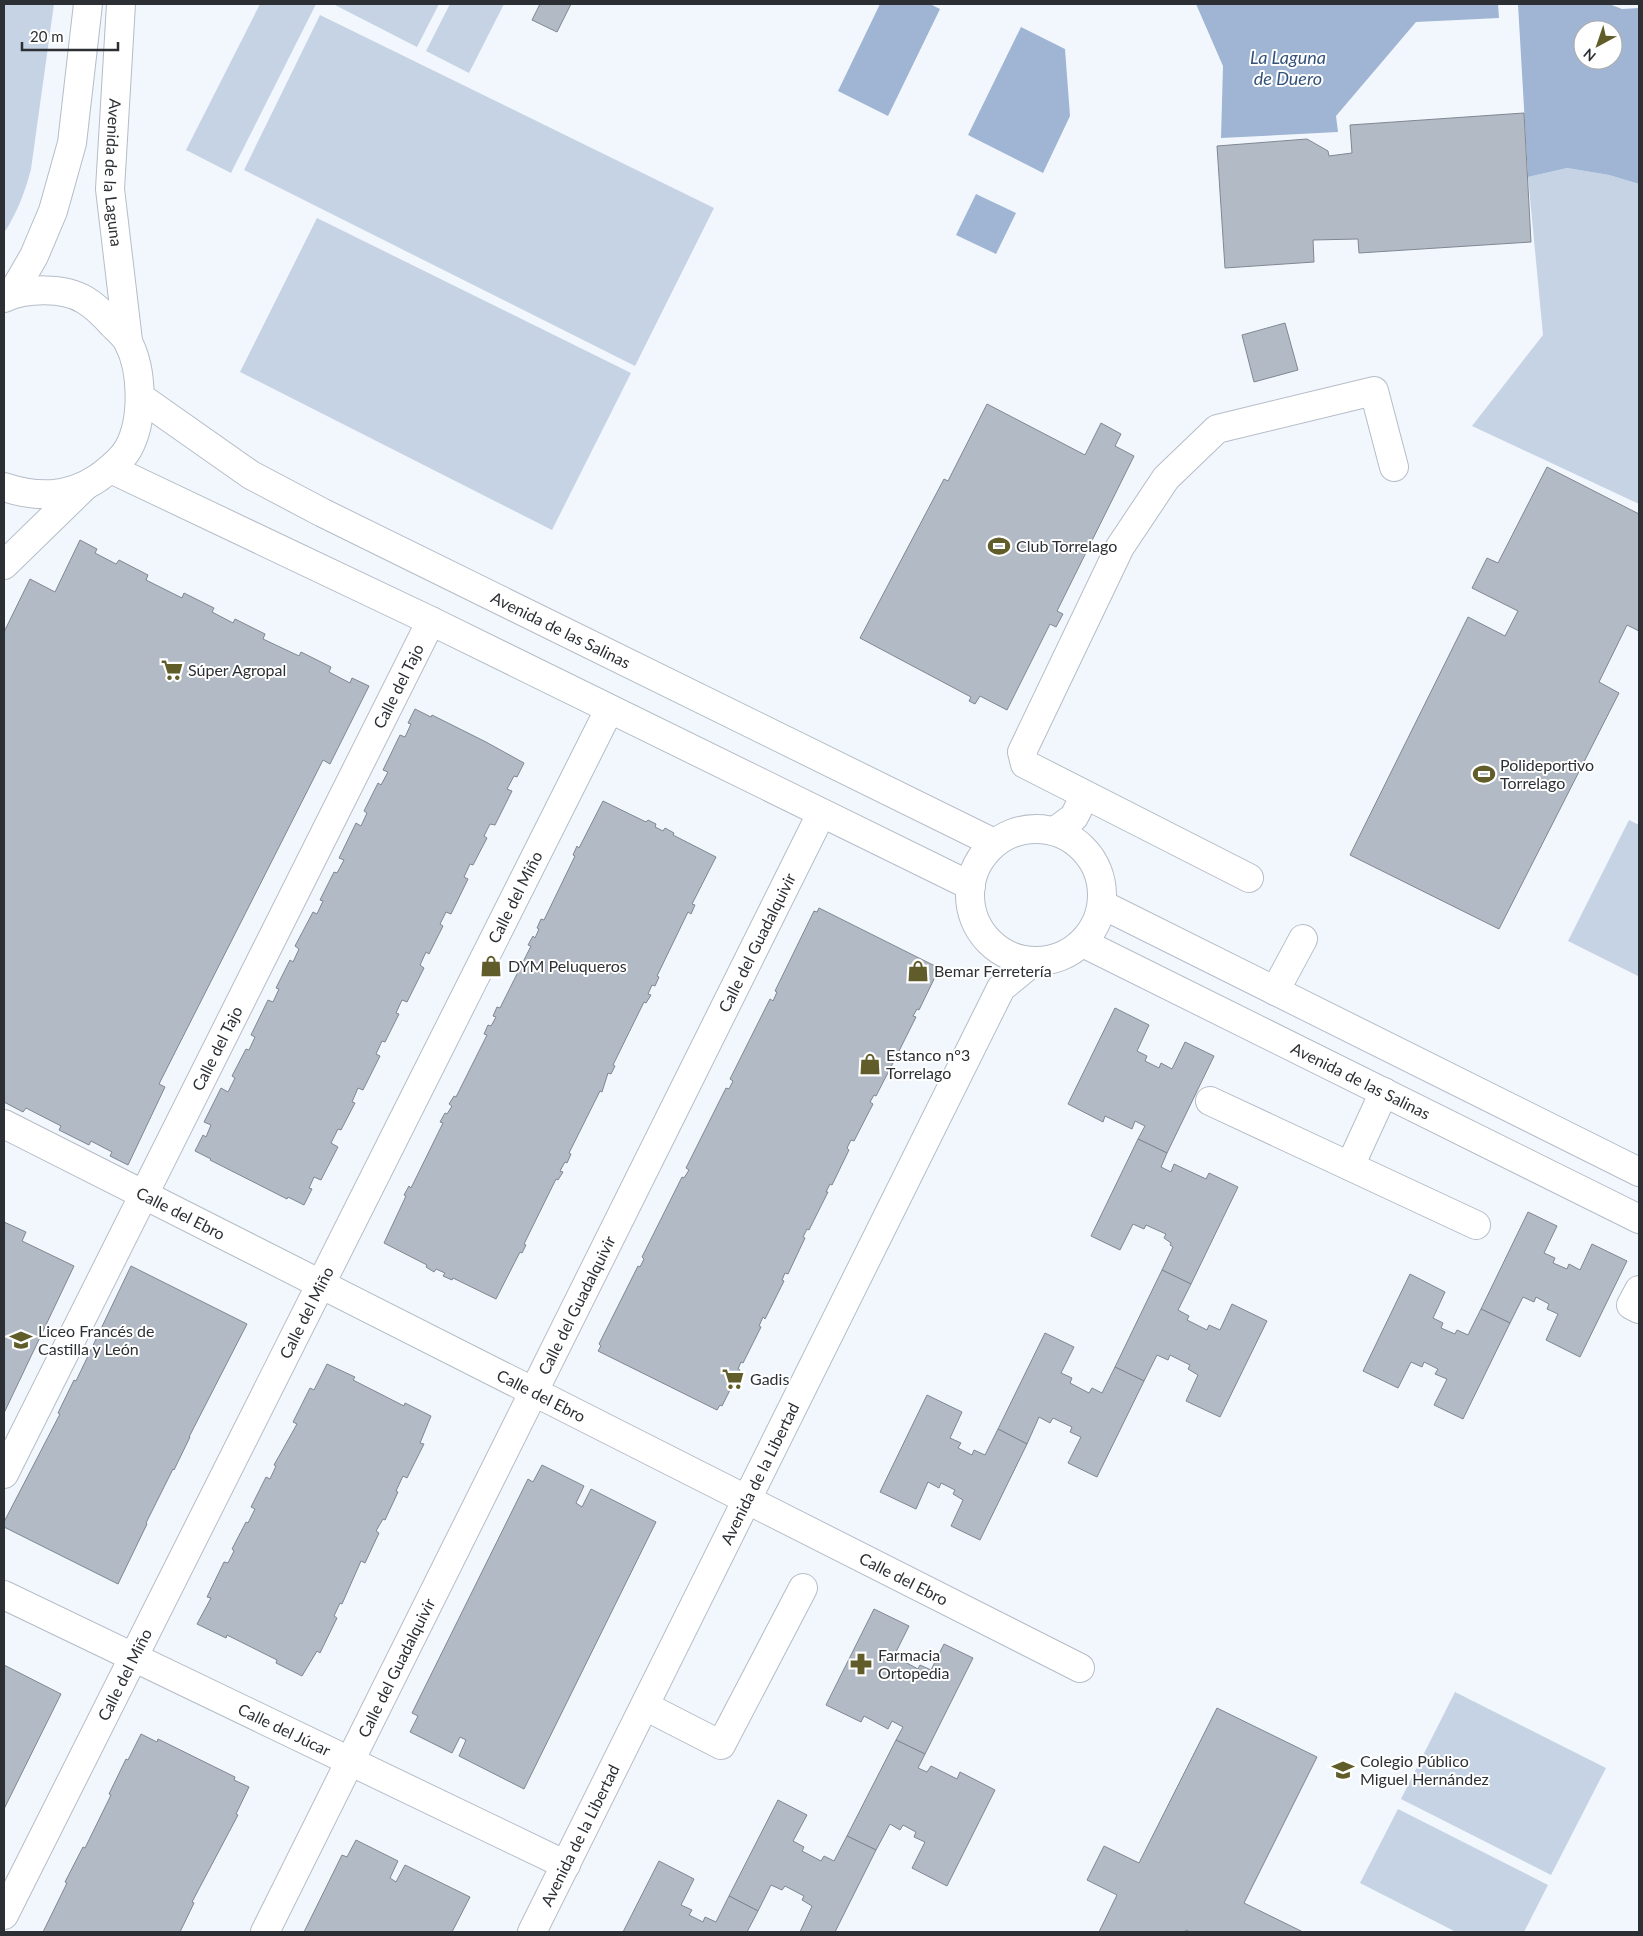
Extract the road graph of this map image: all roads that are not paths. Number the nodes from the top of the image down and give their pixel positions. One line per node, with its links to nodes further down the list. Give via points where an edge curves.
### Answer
1 (88, 4): 3 (street, via 72,144 53,211 34,256)
2 (120, 4): 4 (street, Avenida de la Laguna, via 110,189)
3 (8, 296): 4 (street, via 36,290 84,299)
4 (128, 341): 5 (street, via 138,370)
5 (140, 397): 7 (street, via 128,449); 15 (street, Avenida de las Salinas, via 251,475 323,513)
6 (1394, 467): 14 (street, via 1374,391 1217,430 1166,478 1120,547 1022,752 1025,764)
7 (111, 469): 8 (street); 11 (street)
8 (85, 486): 9 (street, via 56,494 24,494); 10 (street)
9 (4, 487)
10 (4, 565)
11 (430, 621): 12 (street); 30 (street, Calle del Tajo)
12 (609, 710): 13 (street); 33 (street, Calle del Miño)
13 (821, 814): 17 (street); 36 (street, Calle del Guadalquivir)
14 (1073, 822): 15 (street, via 1025,830); 16 (street); 18 (street, via 1099,872)
15 (994, 843): 17 (street, via 975,870)
16 (1248, 878)
17 (971, 886): 21 (street, via 974,917 981,932)
18 (1103, 905): 20 (street); 24 (street)
19 (1303, 939): 24 (street)
20 (1083, 943): 22 (street, via 1055,958); 25 (street, Avenida de las Salinas)
21 (995, 947): 22 (street); 23 (street)
22 (1034, 961): 23 (street, Avenida de la Libertad)
23 (1001, 988): 38 (street, Avenida de la Libertad)
24 (1275, 991): 29 (street)
25 (1384, 1092): 28 (street); 31 (street, Avenida de las Salinas)
26 (1210, 1101): 28 (street)
27 (4, 1124): 30 (street, Calle del Ebro)
28 (1350, 1166): 32 (street)
29 (1639, 1172)
30 (144, 1194): 33 (street, Calle del Ebro); 37 (street, Calle del Tajo)
31 (1639, 1219)
32 (1476, 1225)
33 (321, 1283): 36 (street, Calle del Ebro); 41 (street, Calle del Miño)
34 (1639, 1290): 35 (street, via 1632,1306)
35 (1639, 1310)
36 (534, 1391): 38 (street, Calle del Ebro); 44 (street, Calle del Guadalquivir)
37 (4, 1474)
38 (747, 1499): 42 (street, Calle del Ebro); 43 (street, Avenida de la Libertad)
39 (803, 1588): 43 (street, via 721,1745)
40 (4, 1595): 41 (street, Calle del Júcar)
41 (133, 1657): 44 (street, Calle del Júcar); 46 (street, Calle del Miño)
42 (1080, 1668)
43 (645, 1706): 45 (street, Avenida de la Libertad)
44 (350, 1761): 45 (street, Calle del Júcar); 47 (street, Calle del Guadalquivir)
45 (566, 1866): 48 (street, Avenida de la Libertad)
46 (4, 1914)
47 (265, 1932)
48 (532, 1932)

